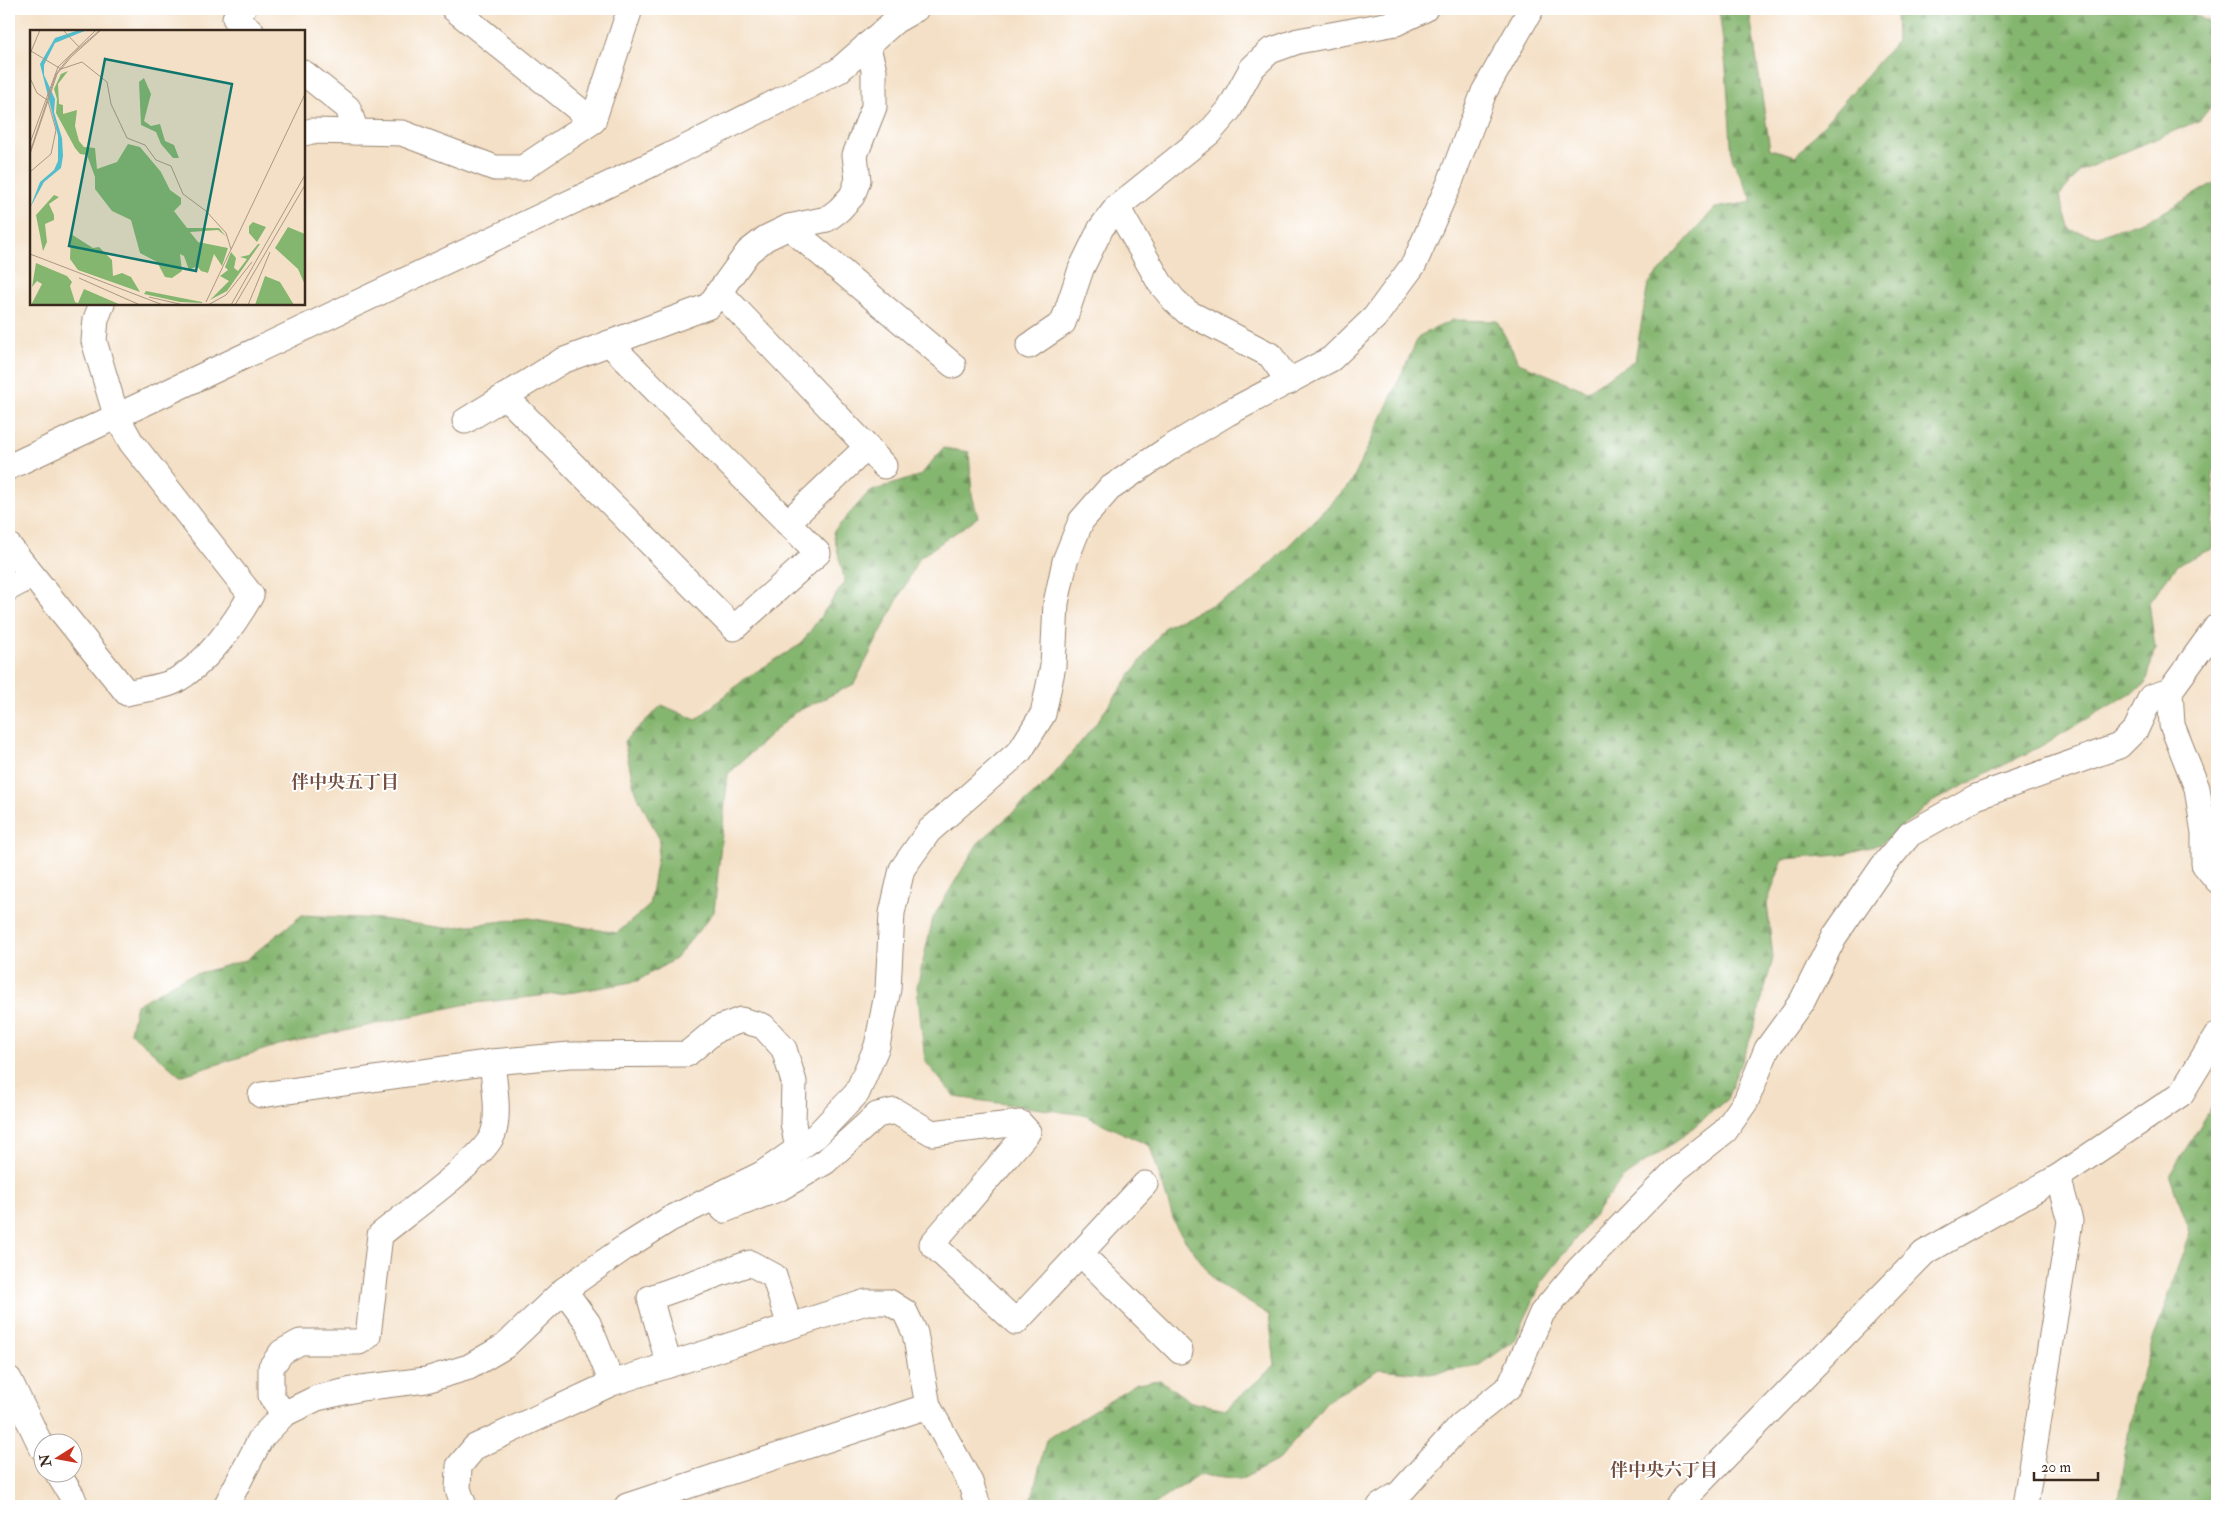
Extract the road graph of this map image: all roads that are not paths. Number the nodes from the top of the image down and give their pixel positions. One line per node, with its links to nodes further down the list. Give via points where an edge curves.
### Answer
1 (243, 9): 7 (street, via 235,18)
2 (454, 9): 10 (street)
3 (630, 9): 10 (street)
4 (916, 9): 8 (street, via 895,21)
5 (1425, 9): 13 (street, via 1396,23 1298,41 1270,51 1252,68 1229,110 1209,133)
6 (1531, 9): 20 (street, via 1484,92 1414,264 1375,317 1331,359)
7 (250, 30)
8 (867, 45): 14 (street, via 874,70 874,107 855,155 858,180 852,196 827,219); 22 (street, via 838,71 669,156)
9 (305, 74): 11 (street, via 348,108)
10 (593, 121): 11 (street, via 523,168 495,168 402,133)
11 (356, 132): 12 (street)
12 (305, 133)
13 (1117, 207): 18 (street, via 1101,228 1081,269 1063,323); 20 (street, via 1160,283 1174,300 1187,312 1270,355)
14 (789, 227): 15 (street, via 766,238 748,252); 19 (street)
15 (720, 291): 17 (street, via 709,306); 24 (street)
16 (102, 305): 22 (street, via 96,318 94,341)
17 (609, 343): 21 (street, via 562,361); 27 (street)
18 (1030, 346)
19 (952, 366)
20 (1289, 382): 37 (street, via 1168,448 1109,489 1081,521 1065,561 1056,603 1053,666 1043,714 1020,751 929,832 902,869 892,913 888,989 877,1046 857,1093 816,1136)
21 (505, 396): 23 (street); 27 (street, via 734,628 818,553)
22 (116, 415): 26 (street); 29 (street, via 131,442 251,595 238,617 195,668 174,682 127,693)
23 (465, 421)
24 (867, 447): 25 (street); 27 (street)
25 (884, 466)
26 (9, 467)
27 (788, 523)
28 (9, 546): 29 (street)
29 (31, 576): 30 (street)
30 (9, 588)
31 (2217, 626): 32 (street)
32 (2170, 691): 33 (street, via 2172,725 2197,788 2204,833 2204,864); 57 (street, via 2151,697 2136,729 2119,746 1976,797 1910,834 1883,866 1834,937 1802,1000 1767,1049 1746,1101 1724,1131 1677,1169 1542,1313 1510,1386 1460,1426 1400,1492)
33 (2217, 880)
34 (2217, 1035): 38 (street, via 2181,1094)
35 (492, 1062): 36 (street); 37 (street, via 570,1055 687,1054 717,1029 741,1020 764,1026 784,1049 794,1082 793,1123); 49 (street, via 496,1102 493,1134 479,1155 380,1235 368,1336 358,1342 300,1342 282,1352 271,1367 271,1396)
36 (262, 1095)
37 (798, 1149): 40 (street, via 762,1174)
38 (2058, 1177): 58 (street, via 1924,1253); 59 (street, via 2070,1221)
39 (1145, 1184): 41 (street)
40 (713, 1198): 41 (street, via 724,1210 780,1188 825,1162 878,1115 895,1111 932,1134 1020,1123 1028,1132 932,1244 1016,1322); 42 (street, via 670,1219)
41 (1080, 1253): 44 (street)
42 (564, 1290): 47 (street, via 588,1323); 49 (street, via 505,1346 469,1367 426,1380 361,1388 317,1398)
43 (790, 1326): 45 (street); 45 (street, via 774,1276 750,1263 650,1298); 48 (street, via 866,1302 889,1302 905,1312 915,1333)
44 (1180, 1351)
45 (669, 1365): 47 (street)
46 (9, 1379): 50 (street)
47 (612, 1383): 54 (street, via 475,1447 459,1466 458,1489)
48 (928, 1406): 55 (street); 56 (street, via 970,1482)
49 (284, 1414): 53 (street, via 261,1438)
50 (34, 1432)
51 (63, 1482): 52 (street)
52 (76, 1506)
53 (226, 1506)
54 (464, 1506)
55 (627, 1506)
56 (978, 1506)
57 (1380, 1506)
58 (1677, 1506)
59 (2025, 1506)

